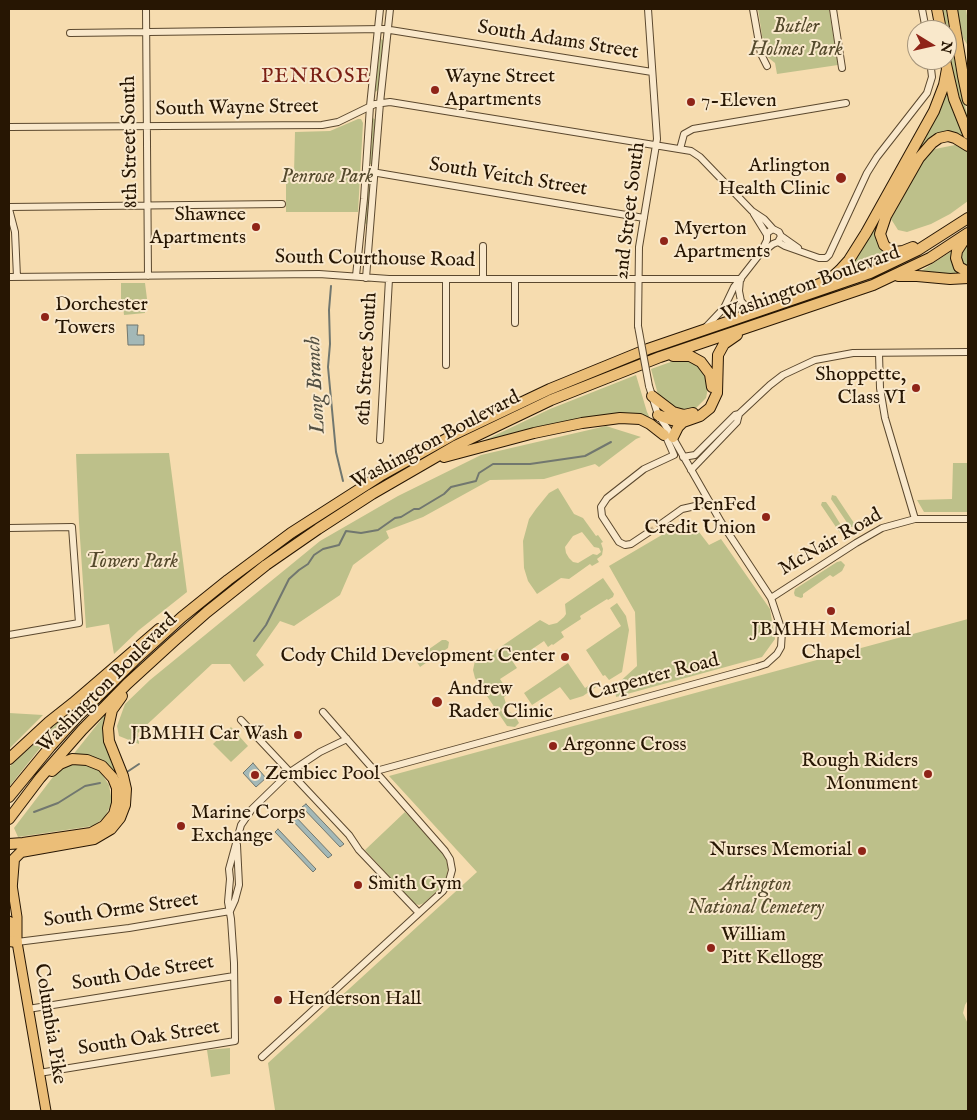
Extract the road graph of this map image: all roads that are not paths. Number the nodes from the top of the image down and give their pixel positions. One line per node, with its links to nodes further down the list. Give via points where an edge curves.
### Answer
1 (146, 9): 10 (street, 8th Street South)
2 (380, 9): 8 (street, 6th Street South)
3 (390, 9): 9 (street, 6th Street South)
4 (648, 9): 18 (street, 2nd Street South)
5 (754, 9): 13 (street, via 761,54)
6 (833, 9): 14 (street)
7 (952, 9): 12 (highway)
8 (378, 29): 9 (street, South Adams Street); 10 (street, South Adams Street); 22 (street, 6th Street South)
9 (387, 29): 18 (street, South Adams Street); 20 (street, 6th Street South)
10 (146, 32): 11 (street, South Adams Street); 23 (street, 8th Street South)
11 (70, 33)
12 (964, 56): 19 (highway)
13 (767, 66)
14 (842, 68)
15 (931, 70): 40 (street, Washington Boulevard, via 928,90 876,157 830,256 821,258)
16 (946, 70): 56 (highway, via 944,85 934,111 849,260 830,279)
17 (947, 70): 25 (highway)
18 (652, 72): 26 (street, 2nd Street South)
19 (968, 100)
20 (380, 103): 22 (street, South Wayne Street); 26 (street, South Wayne Street, via 390,102); 30 (street, 6th Street South)
21 (846, 103): 28 (street, via 690,129 683,136)
22 (370, 106): 23 (street, South Wayne Street, via 338,122 322,125); 29 (street, 6th Street South)
23 (147, 126): 24 (street, South Wayne Street); 32 (street, 8th Street South)
24 (9, 127)
25 (968, 134)
26 (657, 146): 28 (street, South Wayne Street); 35 (street, 2nd Street South)
27 (968, 146): 38 (highway, via 948,136 928,146 884,220 880,234 887,248 898,252)
28 (680, 149): 34 (street, South Wayne Street, via 697,154)
29 (366, 171): 30 (street, South Veitch Street); 44 (street, 6th Street South)
30 (375, 173): 35 (street, South Veitch Street); 48 (street, 6th Street South)
31 (282, 204): 32 (street)
32 (148, 205): 33 (street); 43 (street, 8th Street South)
33 (9, 208): 46 (street, via 15,232)
34 (752, 211): 37 (street); 40 (street)
35 (644, 218): 53 (street, 2nd Street South)
36 (968, 218): 38 (highway, Washington Boulevard)
37 (773, 229): 40 (street, via 770,230); 40 (street, via 779,232)
38 (946, 233): 56 (highway, Washington Boulevard, via 880,269)
39 (968, 234): 42 (highway, via 956,258 959,266); 47 (highway, Washington Boulevard)
40 (773, 239): 54 (street)
41 (483, 246): 51 (street)
42 (968, 272)
43 (148, 276): 44 (street, South Courthouse Road); 46 (street, South Courthouse Road)
44 (356, 276): 48 (street, South Courthouse Road)
45 (9, 277): 46 (street, South Courthouse Road)
46 (17, 277)
47 (892, 277): 49 (highway); 58 (highway, Washington Boulevard)
48 (366, 278): 50 (street, South Courthouse Road)
49 (968, 278)
50 (389, 279): 55 (street, South Courthouse Road); 69 (street, 6th Street South)
51 (483, 279): 52 (street, South Courthouse Road); 55 (street, South Courthouse Road)
52 (515, 279): 53 (street, South Courthouse Road); 59 (street)
53 (638, 279): 54 (street, South Courthouse Road); 65 (street, 2nd Street South, bridge, via 638,326)
54 (741, 279): 57 (street, via 741,301); 60 (street, via 722,311)
55 (446, 280): 64 (street)
56 (777, 305): 57 (highway, Washington Boulevard)
57 (752, 313): 60 (highway, Washington Boulevard)
58 (766, 321): 63 (highway, Washington Boulevard); 68 (highway, via 724,344 717,358 714,401 704,413)
59 (515, 323)
60 (703, 330): 80 (highway, Washington Boulevard, via 570,380 448,438 343,499)
61 (968, 352): 62 (street)
62 (879, 353): 66 (street, via 845,353 801,365 770,385); 76 (street, via 885,418)
63 (660, 358): 65 (highway, via 682,355 698,360 710,374 712,391 705,406 687,414 670,411); 72 (highway, Washington Boulevard, via 551,400)
64 (446, 365)
65 (651, 391): 67 (street, 2nd Street South)
66 (739, 414): 71 (street, via 695,455); 73 (street, via 737,422)
67 (658, 415): 68 (highway); 70 (street, 2nd Street South)
68 (683, 422): 70 (highway)
69 (380, 440)
70 (671, 440): 71 (street, Carpenter Road); 72 (highway, via 650,424 636,418 625,418 534,433); 79 (street, via 674,455 644,469 607,498 601,507 602,516 619,542 631,544)
71 (683, 457): 73 (street, Carpenter Road)
72 (427, 462): 83 (highway, Washington Boulevard, via 301,540 207,612)
73 (691, 470): 74 (street, Carpenter Road)
74 (713, 508): 77 (street, via 704,504 679,510); 81 (street, Carpenter Road)
75 (968, 518): 76 (street, McNair Road)
76 (915, 519): 81 (street, McNair Road, via 871,534)
77 (661, 524)
78 (9, 528): 82 (street, via 72,527 79,623)
79 (649, 532)
80 (228, 580): 87 (highway, via 156,631); 90 (highway, Washington Boulevard, via 182,616 107,686)
81 (771, 598): 88 (street, Carpenter Road, via 782,640 777,654 766,664)
82 (9, 635)
83 (158, 655): 91 (highway, Washington Boulevard, via 82,730); 94 (highway, via 117,702 109,719 109,742 126,789 120,818 111,830 94,839 20,852 14,859)
84 (323, 712): 86 (street)
85 (241, 720): 89 (street)
86 (347, 739): 88 (street); 89 (street)
87 (9, 759)
88 (376, 771): 96 (street, via 450,859 449,881)
89 (290, 772): 95 (street, via 241,825 237,839 239,885); 96 (street)
90 (9, 797)
91 (10, 817): 92 (highway, via 56,767 68,760 98,763 115,783 116,808 101,828 86,834)
92 (9, 844)
93 (9, 863): 94 (main road, Columbia Pike)
94 (12, 884): 98 (main road, Columbia Pike, via 17,917)
95 (230, 911): 98 (street, South Orme Street, via 129,928); 99 (street)
96 (419, 913): 101 (street)
97 (9, 921): 98 (main road, Columbia Pike)
98 (13, 942): 100 (main road, Columbia Pike)
99 (234, 976): 100 (street, South Ode Street); 102 (street, South Oak Street, via 235,1041)
100 (28, 1009): 102 (main road, Columbia Pike)
101 (262, 1057)
102 (39, 1072): 103 (main road, Columbia Pike)
103 (46, 1111)

